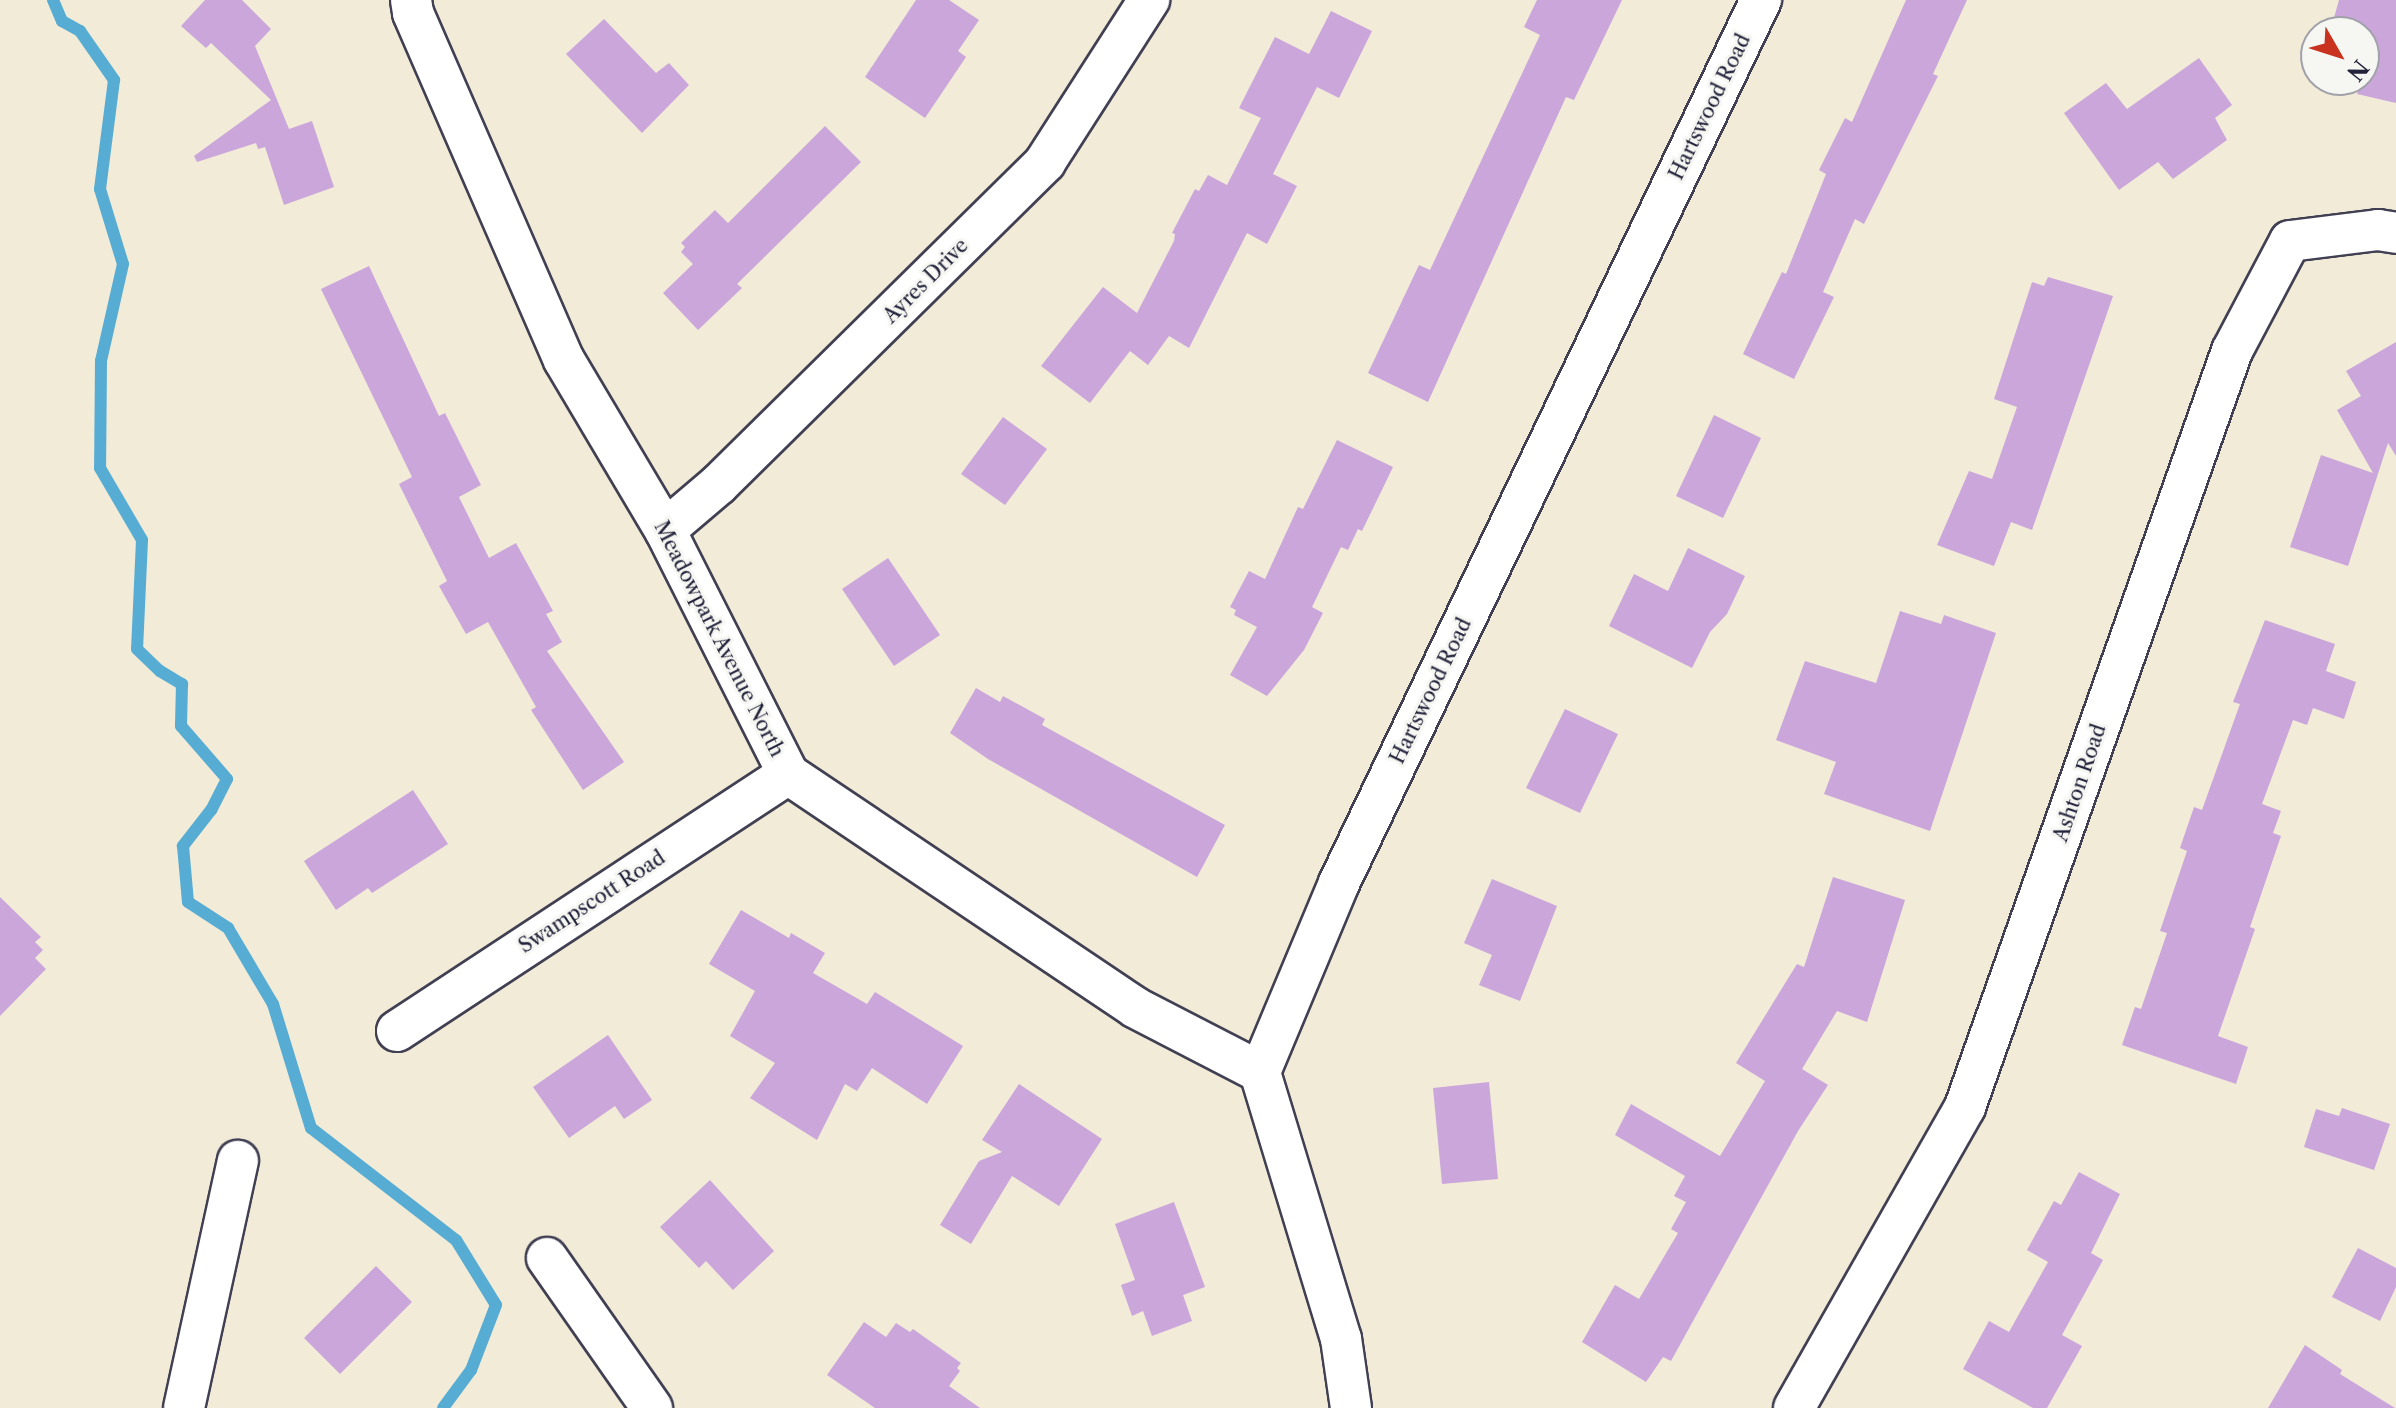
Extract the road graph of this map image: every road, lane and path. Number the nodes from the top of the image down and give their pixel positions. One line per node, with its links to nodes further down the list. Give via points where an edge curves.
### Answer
1 (411, 0): 5 (street, Meadowpark Avenue North, via 564,360)
2 (1149, 0): 5 (street, Ayres Drive, via 1045,162 731,473)
3 (1761, 0): 8 (street, Hartswood Road, via 1339,883)
4 (2396, 233): 14 (street, Ashton Road, via 2378,230 2290,241 2232,351 1965,1107)
5 (665, 530): 6 (street, Meadowpark Avenue North)
6 (788, 774): 7 (street, Swampscott Road); 8 (street, Meadowpark Avenue North, via 1136,1008)
7 (397, 1031)
8 (1260, 1072): 13 (street, via 1338,1325)
9 (238, 1161): 11 (street)
10 (547, 1258): 12 (street)
11 (184, 1408)
12 (652, 1408)
13 (1351, 1408)
14 (1794, 1408)

